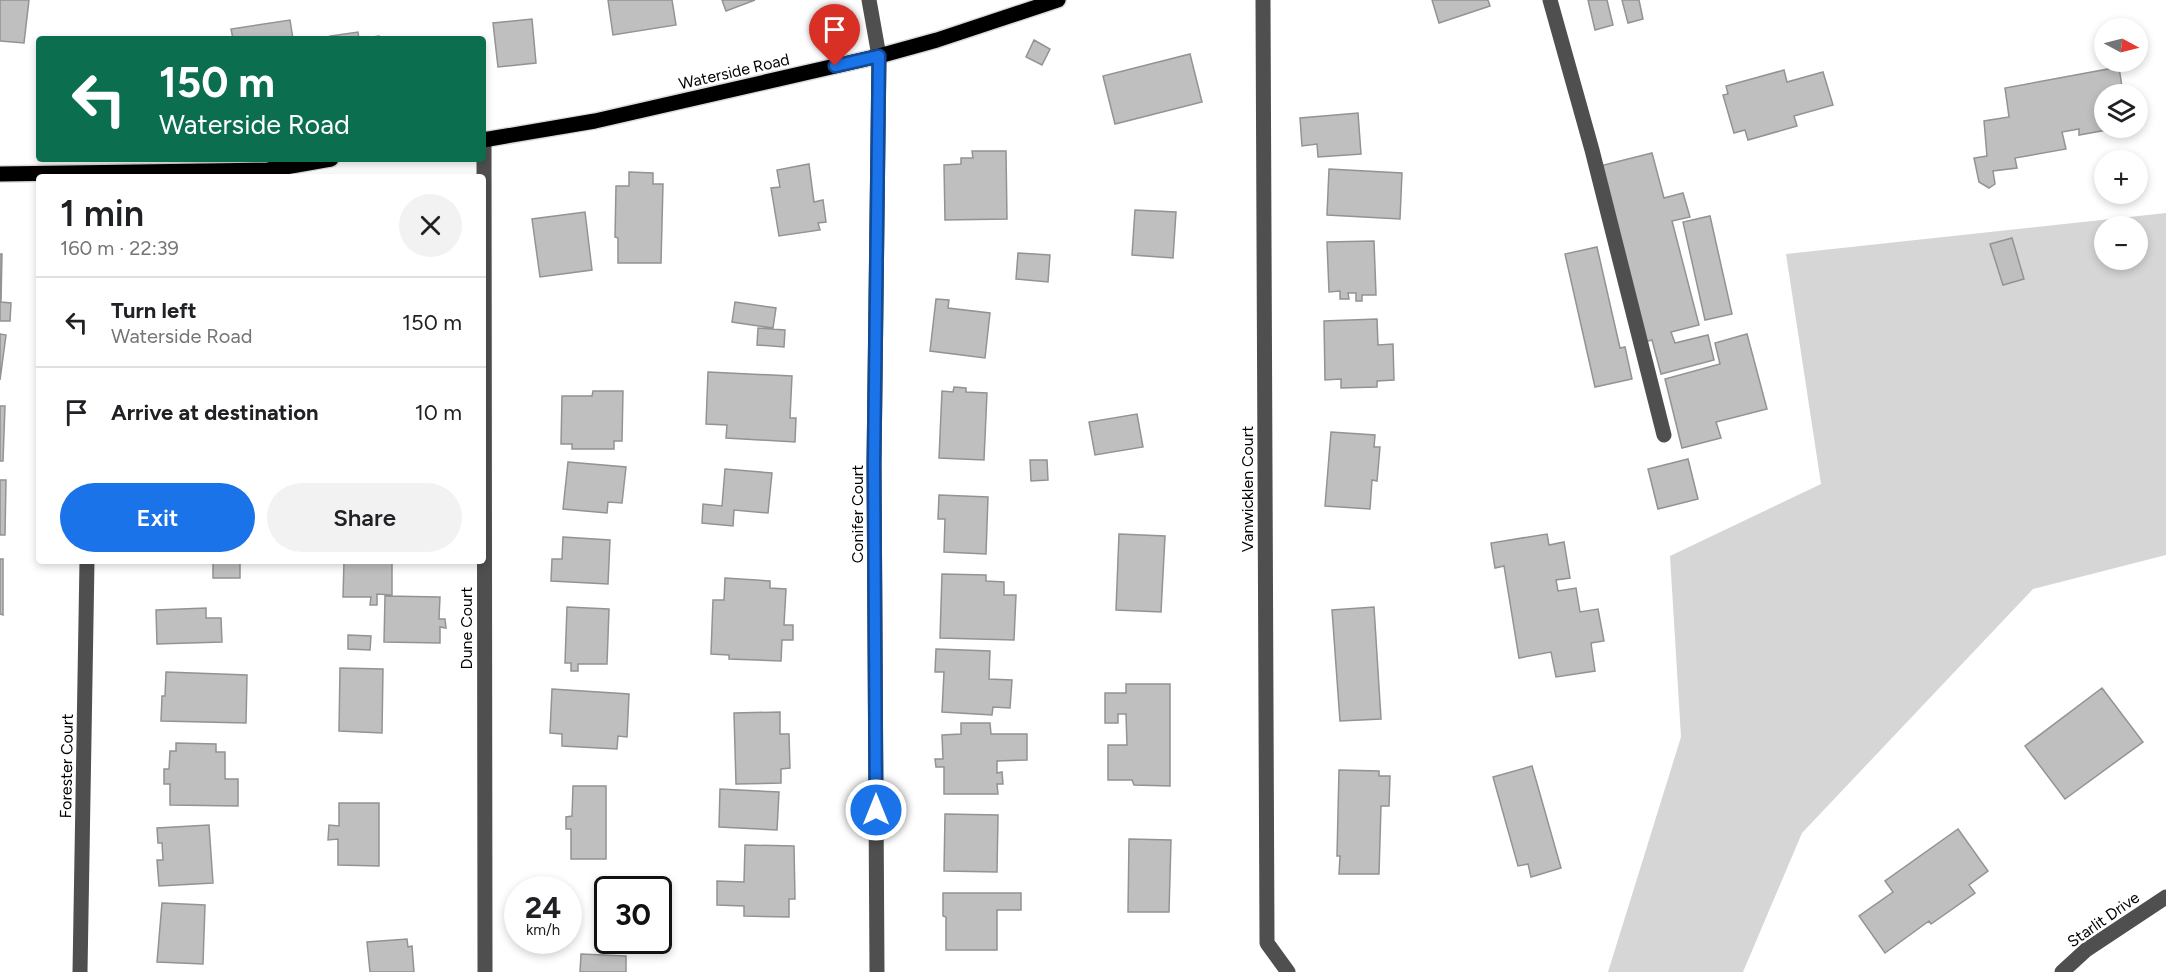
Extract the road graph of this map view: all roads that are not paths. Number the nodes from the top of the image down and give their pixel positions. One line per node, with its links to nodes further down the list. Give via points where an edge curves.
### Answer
1 (869, 0): 5 (street, Conifer Court)
2 (1058, 0): 5 (main road, Waterside Road)
3 (1263, 0): 18 (street, Vanwicklen Court, via 1267,943)
4 (1550, 0): 11 (street, via 1593,150)
5 (879, 56): 6 (main road, Waterside Road, via 595,121); 17 (street, Conifer Court, via 874,464)
6 (486, 139)
7 (314, 162): 10 (main road, via 268,170)
8 (0, 174): 9 (main road)
9 (36, 174)
10 (128, 174)
11 (1664, 435)
12 (87, 564): 15 (street, Forester Court)
13 (484, 564): 16 (street, Dune Court)
14 (2166, 897): 19 (street, Starlit Drive, via 2086,950)
15 (80, 972)
16 (485, 972)
17 (878, 972)
18 (1288, 972)
19 (2062, 972)

